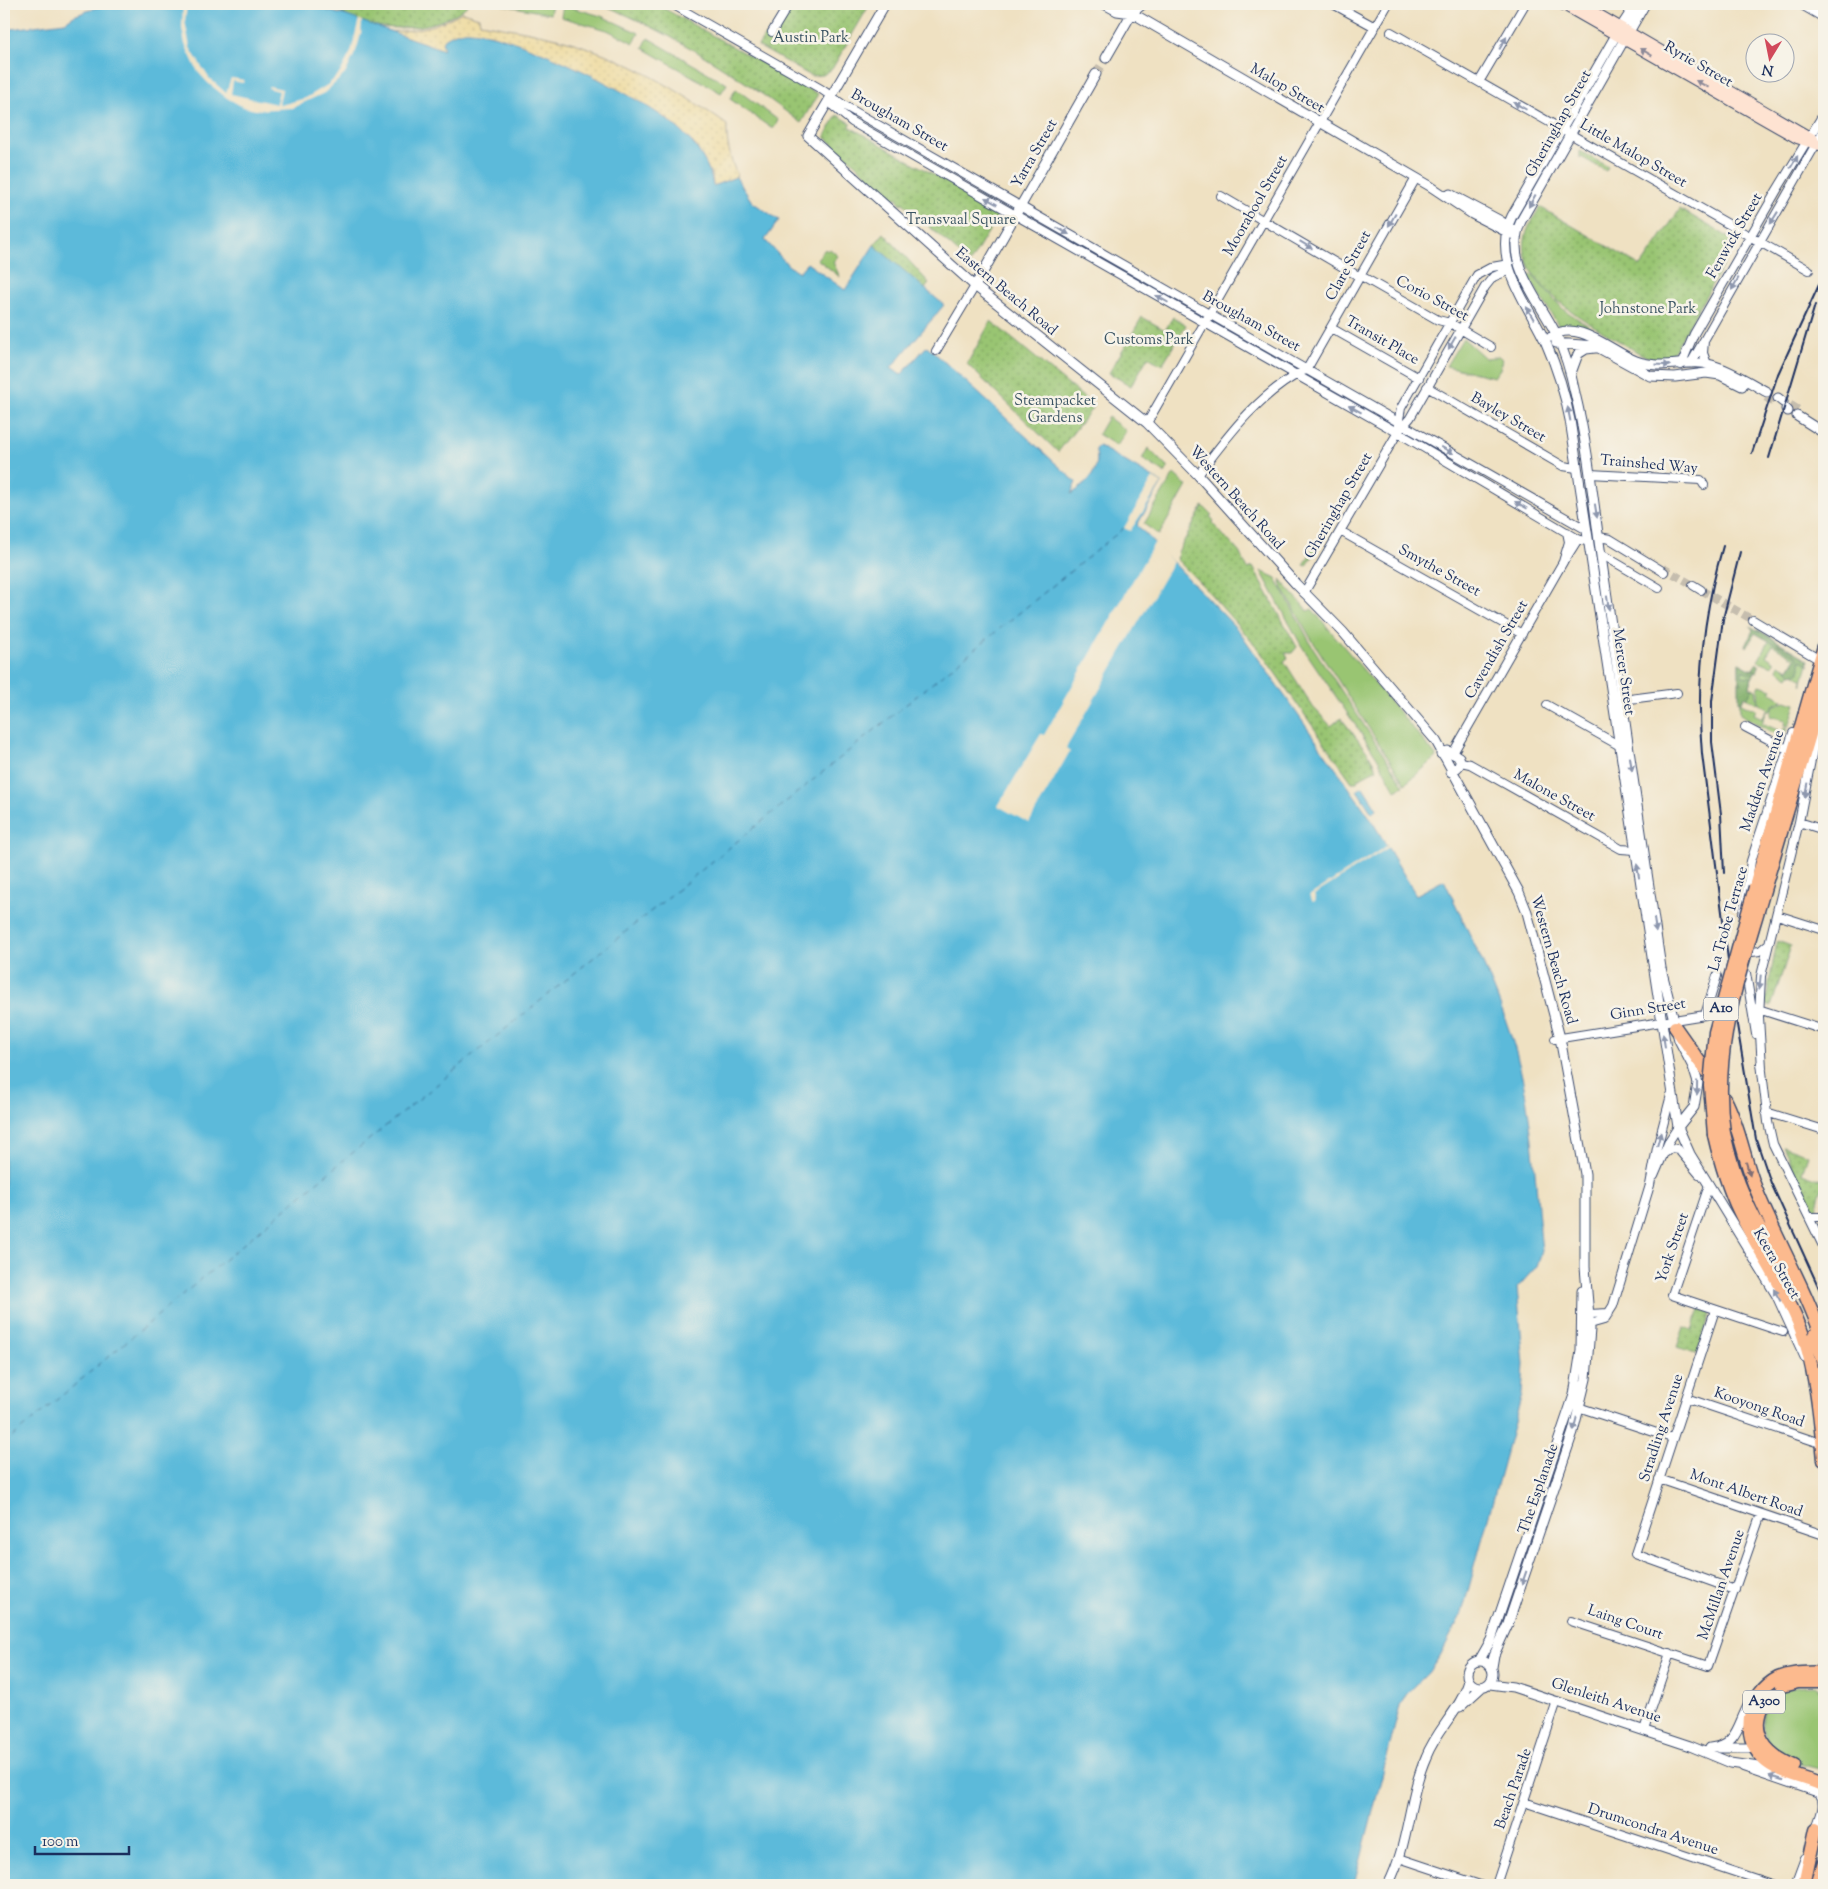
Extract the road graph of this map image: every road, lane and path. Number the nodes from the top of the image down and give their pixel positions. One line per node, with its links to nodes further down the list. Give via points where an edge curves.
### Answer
1 (672, 4): 24 (street)
2 (789, 4): 18 (street)
3 (885, 4): 24 (street)
4 (1104, 4): 15 (street, Malop Street, via 1117,11)
5 (1124, 4): 15 (street, Malop Street)
6 (1143, 4): 15 (street)
7 (1333, 4): 17 (street)
8 (1388, 4): 17 (street, Moorabool Street)
9 (1525, 4): 23 (street, one-way to 9)
10 (1562, 4): 20 (main road, Ryrie Street)
11 (1580, 4): 20 (main road, Ryrie Street)
12 (1636, 4): 20 (street, Gheringhap Street)
13 (1645, 4): 20 (street, Gheringhap Street)
14 (1800, 4): 16 (street)
15 (1133, 9): 21 (street); 26 (street, Malop Street)
16 (1824, 18)
17 (1375, 28): 26 (street, Moorabool Street)
18 (772, 32)
19 (1391, 32): 23 (street, Little Malop Street)
20 (1623, 34): 27 (street, Gheringhap Street); 29 (street, Gheringhap Street); 30 (main road, Ryrie Street, via 1763,119)
21 (1106, 58)
22 (1096, 74): 40 (street, Yarra Street)
23 (1480, 82): 27 (street, Little Malop Street, one-way to 23)
24 (831, 97): 31 (street, Brougham Street); 33 (street, Brougham Street, via 834,107 851,121); 53 (street, Eastern Beach Road, via 808,136)
25 (1824, 113): 30 (street, Fenwick Street)
26 (1320, 124): 35 (street, Malop Street); 42 (street, Moorabool Street)
27 (1561, 129): 29 (street, Little Malop Street); 34 (street, Gheringhap Street)
28 (1824, 130): 32 (street, Fenwick Street)
29 (1571, 134): 36 (street, Gheringhap Street); 44 (street, Little Malop Street)
30 (1807, 139): 32 (main road, Ryrie Street); 37 (street, Fenwick Street, one-way to 30)
31 (906, 141): 33 (street); 40 (street, Brougham Street)
32 (1821, 145): 39 (street, Fenwick Street)
33 (901, 150): 41 (street, Brougham Street, one-way to 33)
34 (1534, 177): 36 (street); 43 (street, Gheringhap Street)
35 (1416, 178): 43 (street, Malop Street, via 1469,203); 52 (street, Clare Street, one-way to 52)
36 (1544, 182): 45 (street, Gheringhap Street, one-way to 45, via 1521,221)
37 (1777, 190): 39 (street); 44 (street, Fenwick Street)
38 (1221, 196): 42 (street, Corio Street)
39 (1786, 197): 46 (street, Fenwick Street, one-way to 46)
40 (1021, 206): 41 (street, Yarra Street); 54 (street, Brougham Street, one-way to 54)
41 (1016, 215): 53 (street, Yarra Street); 55 (street, Brougham Street, one-way to 41)
42 (1264, 221): 52 (street, Corio Street, one-way to 52); 54 (street, Moorabool Street)
43 (1507, 229): 45 (street, Malop Street); 47 (street, Gheringhap Street)
44 (1750, 237): 46 (street, Little Malop Street); 68 (street, Fenwick Street, via 1694,334)
45 (1516, 238): 48 (street, Gheringhap Street)
46 (1759, 241): 51 (street, Little Malop Street); 60 (street, Fenwick Street, one-way to 60)
47 (1506, 248): 49 (street, Gheringhap Street); 50 (street, Gheringhap Street)
48 (1520, 264): 50 (street, Gheringhap Street); 59 (street, Mercer Street, via 1533,297)
49 (1492, 267): 50 (street, Gheringhap Street); 56 (street, Gheringhap Street, via 1477,275)
50 (1510, 267): 58 (street, Gheringhap Street, via 1488,282); 61 (street, Mercer Street, one-way to 50, via 1517,290)
51 (1809, 270)
52 (1360, 276): 56 (street, Corio Street, via 1438,320); 57 (street, Clare Street)
53 (974, 286): 65 (street, Yarra Street); 77 (street, Eastern Beach Road)
54 (1209, 314): 55 (street, Moorabool Street); 69 (street, Brougham Street)
55 (1204, 323): 71 (street, Brougham Street); 77 (street, Moorabool Street)
56 (1450, 323): 58 (street, Corio Street); 73 (street, Gheringhap Street)
57 (1331, 328): 69 (street, Clare Street); 73 (street, Transit Place)
58 (1460, 329): 63 (street, Corio Street); 75 (street, Gheringhap Street, one-way to 75)
59 (1556, 334): 61 (street); 62 (street, Mercer Street); 68 (street, one-way to 68, via 1566,331 1584,334 1645,364)
60 (1705, 336): 66 (street, Fenwick Street); 67 (street, via 1703,351)
61 (1546, 342): 62 (street); 83 (street, Mercer Street, one-way to 61, via 1565,396)
62 (1560, 343): 64 (street, via 1591,345); 70 (street, Mercer Street)
63 (1491, 347)
64 (1603, 350): 70 (street, via 1581,351 1574,359); 72 (street, via 1647,375)
65 (936, 352)
66 (1691, 363): 67 (street); 68 (street); 72 (street, Fenwick Street)
67 (1707, 364): 74 (street)
68 (1681, 365): 72 (street, Fenwick Street)
69 (1307, 369): 71 (street); 78 (street, Brougham Street)
70 (1571, 373): 82 (street, Mercer Street)
71 (1294, 375): 80 (street, Brougham Street, one-way to 71); 86 (street, via 1251,410)
72 (1684, 376): 74 (street, via 1700,372 1720,376 1766,397)
73 (1419, 378): 78 (street, Gheringhap Street, via 1401,408)
74 (1743, 380): 76 (street)
75 (1427, 387): 78 (street, Gheringhap Street); 84 (street, Bayley Street, via 1563,466)
76 (1768, 392)
77 (1147, 422): 86 (street, Western Beach Road)
78 (1401, 424): 80 (street, Gheringhap Street); 88 (street, Brougham Street, one-way to 88)
79 (1824, 428): 81 (street, via 1788,408)
80 (1398, 432): 89 (street, Gheringhap Street); 90 (street, Brougham Street, one-way to 80)
81 (1824, 434)
82 (1584, 441): 83 (street); 85 (street, Mercer Street)
83 (1573, 442): 84 (street, Mercer Street)
84 (1577, 468): 85 (street); 88 (street, Mercer Street)
85 (1590, 474): 87 (street, Trainshed Way, via 1701,480); 91 (street, Mercer Street, one-way to 91)
86 (1198, 475): 100 (street, Western Beach Road)
87 (1704, 485)
88 (1587, 530): 91 (street, Brougham Street); 93 (street, Mercer Street)
89 (1342, 532): 100 (street, Gheringhap Street); 102 (street, Smythe Street)
90 (1567, 532): 92 (street, Brougham Street); 95 (street, Cavendish Street, via 1569,543)
91 (1599, 537): 93 (street); 94 (street, Mercer Street); 97 (street, Brougham Street, via 1609,539)
92 (1578, 539): 93 (street, Brougham Street); 95 (street, Cavendish Street)
93 (1589, 542): 107 (street, Mercer Street)
94 (1601, 554): 96 (street); 98 (street, Mercer Street)
95 (1563, 562): 102 (street, Cavendish Street)
96 (1621, 564): 98 (street, via 1610,564); 99 (street)
97 (1664, 570)
98 (1603, 573): 107 (street, Mercer Street, one-way to 107)
99 (1659, 588)
100 (1304, 593): 114 (street, Western Beach Road, via 1354,645)
101 (1752, 622): 104 (street)
102 (1522, 634): 114 (street, Cavendish Street)
103 (1824, 646): 104 (highway, La Trobe Terrace / A10)
104 (1820, 660): 113 (street, Madden Avenue); 120 (highway, La Trobe Terrace / A10)
105 (1824, 689): 110 (street); 120 (highway, La Trobe Terrace / A10)
106 (1677, 693): 107 (street)
107 (1618, 700): 111 (street, Mercer Street); 119 (street, Mercer Street, one-way to 119)
108 (1547, 705): 111 (street)
109 (1745, 727): 113 (street)
110 (1815, 744): 112 (street); 117 (street, one-way to 117)
111 (1620, 746): 119 (street, Mercer Street)
112 (1824, 746)
113 (1787, 749): 121 (street, Madden Avenue, via 1751,861)
114 (1446, 753): 115 (street, via 1459,756); 116 (street, Western Beach Road)
115 (1461, 762): 116 (street); 119 (street, Malone Street, via 1470,764 1621,849)
116 (1453, 771): 132 (street, Western Beach Road, via 1523,901)
117 (1799, 822): 118 (street); 122 (street)
118 (1824, 830)
119 (1639, 850): 129 (street, Mercer Street, one-way to 119); 130 (street, Mercer Street, one-way to 130)
120 (1760, 889): 139 (highway, La Trobe Terrace / A10, bridge, via 1723,1043)
121 (1743, 914)
122 (1777, 915): 123 (street); 124 (street)
123 (1824, 930)
124 (1768, 944): 125 (street, via 1760,951); 128 (street, one-way to 128)
125 (1752, 952)
126 (1746, 973): 128 (street)
127 (1717, 976): 130 (street, Ginn Street, via 1705,1015)
128 (1755, 1008): 131 (street); 136 (street)
129 (1661, 1023): 130 (street, Ginn Street); 132 (street, Ginn Street); 134 (street, Mercer Street, one-way to 129)
130 (1674, 1024): 133 (highway); 137 (street, Mercer Street, one-way to 137, via 1693,1067 1698,1088 1694,1107)
131 (1824, 1030)
132 (1557, 1038): 147 (street, Western Beach Road, via 1585,1174)
133 (1706, 1071)
134 (1672, 1095): 137 (street, Keera Street); 142 (street, one-way to 134, via 1656,1148)
135 (1725, 1099): 149 (highway, one-way to 149, via 1750,1176 1805,1293)
136 (1766, 1112): 138 (street); 143 (street, via 1775,1149)
137 (1678, 1127): 140 (street); 141 (street, Keera Street)
138 (1824, 1130)
139 (1719, 1134): 150 (highway, La Trobe Terrace / A10, via 1741,1195 1798,1296); 151 (highway, La Trobe Terrace / A10, via 1729,1190 1786,1295 1804,1338)
140 (1665, 1153): 141 (street, via 1671,1148 1678,1149); 142 (street)
141 (1709, 1184): 146 (street, York Street, via 1672,1295); 151 (street, Keera Street, one-way to 141, via 1777,1296)
142 (1650, 1185): 147 (street, via 1613,1306 1609,1314)
143 (1809, 1217): 144 (street); 145 (street)
144 (1824, 1217)
145 (1824, 1248)
146 (1715, 1310): 148 (street, York Street); 152 (street, Stradling Avenue)
147 (1586, 1319): 153 (street, The Esplanade, via 1587,1371)
148 (1783, 1332)
149 (1824, 1342)
150 (1824, 1363)
151 (1810, 1367): 155 (highway, Keera Street / A10)
152 (1686, 1398): 154 (street, Stradling Avenue); 155 (street, Kooyong Road)
153 (1575, 1406): 154 (street); 163 (street, The Esplanade, via 1491,1640); 166 (street, The Esplanade, one-way to 166, via 1565,1456 1508,1624 1494,1655)
154 (1672, 1438): 157 (street, Stradling Avenue)
155 (1822, 1444): 156 (highway, Keera Street / A10)
156 (1824, 1460)
157 (1659, 1479): 158 (street, Mont Albert Road); 160 (street, Stradling Avenue, via 1635,1554)
158 (1761, 1514): 159 (street, Mont Albert Road); 160 (street, McMillan Avenue)
159 (1824, 1535)
160 (1735, 1590): 164 (street, McMillan Avenue)
161 (1571, 1621): 162 (street, Laing Court)
162 (1670, 1653): 164 (street, Laing Court); 178 (street)
163 (1479, 1661): 166 (street, via 1486,1662); 169 (street, via 1468,1668)
164 (1708, 1666)
165 (1824, 1668): 168 (highway)
166 (1492, 1669): 173 (street, via 1493,1677); 174 (street, Glenleith Avenue)
167 (1824, 1672): 168 (highway, A300)
168 (1800, 1673): 172 (highway, A300, via 1780,1677)
169 (1469, 1681): 173 (street, via 1474,1686); 177 (street)
170 (1811, 1682): 171 (highway, A300); 175 (highway); 184 (highway, A300, via 1785,1685 1765,1700 1758,1726 1762,1742)
171 (1824, 1682)
172 (1768, 1684): 179 (street, via 1748,1705); 182 (highway, A300, via 1756,1699 1750,1716)
173 (1486, 1685): 174 (street, Glenleith Avenue); 177 (street)
174 (1513, 1687): 176 (street, Glenleith Avenue)
175 (1824, 1689)
176 (1557, 1702): 178 (street, Glenleith Avenue); 188 (street, Beach Parade)
177 (1454, 1712): 190 (street, via 1435,1737 1426,1756)
178 (1644, 1730): 180 (street, Glenleith Avenue)
179 (1734, 1736): 181 (street, via 1726,1744); 183 (street)
180 (1690, 1746): 181 (street, Glenleith Avenue); 185 (street, Glenleith Avenue)
181 (1710, 1748): 183 (street, Glenleith Avenue)
182 (1755, 1748): 183 (street, Glenleith Avenue); 184 (highway, Glenleith Avenue); 186 (highway, via 1769,1764)
183 (1730, 1749): 185 (street)
184 (1770, 1752): 187 (highway, Glenleith Avenue)
185 (1732, 1763): 186 (street, Glenleith Avenue); 187 (street, Glenleith Avenue, one-way to 185)
186 (1796, 1774): 187 (highway)
187 (1821, 1783): 189 (street, via 1823,1805)
188 (1524, 1802): 194 (street, Beach Parade); 195 (street, Drumcondra Avenue)
189 (1816, 1829): 196 (street); 197 (highway)
190 (1398, 1858): 192 (street); 193 (street)
191 (1824, 1863): 198 (highway)
192 (1388, 1885)
193 (1480, 1885)
194 (1496, 1885)
195 (1774, 1885)
196 (1795, 1885)
197 (1804, 1885)
198 (1817, 1885)

